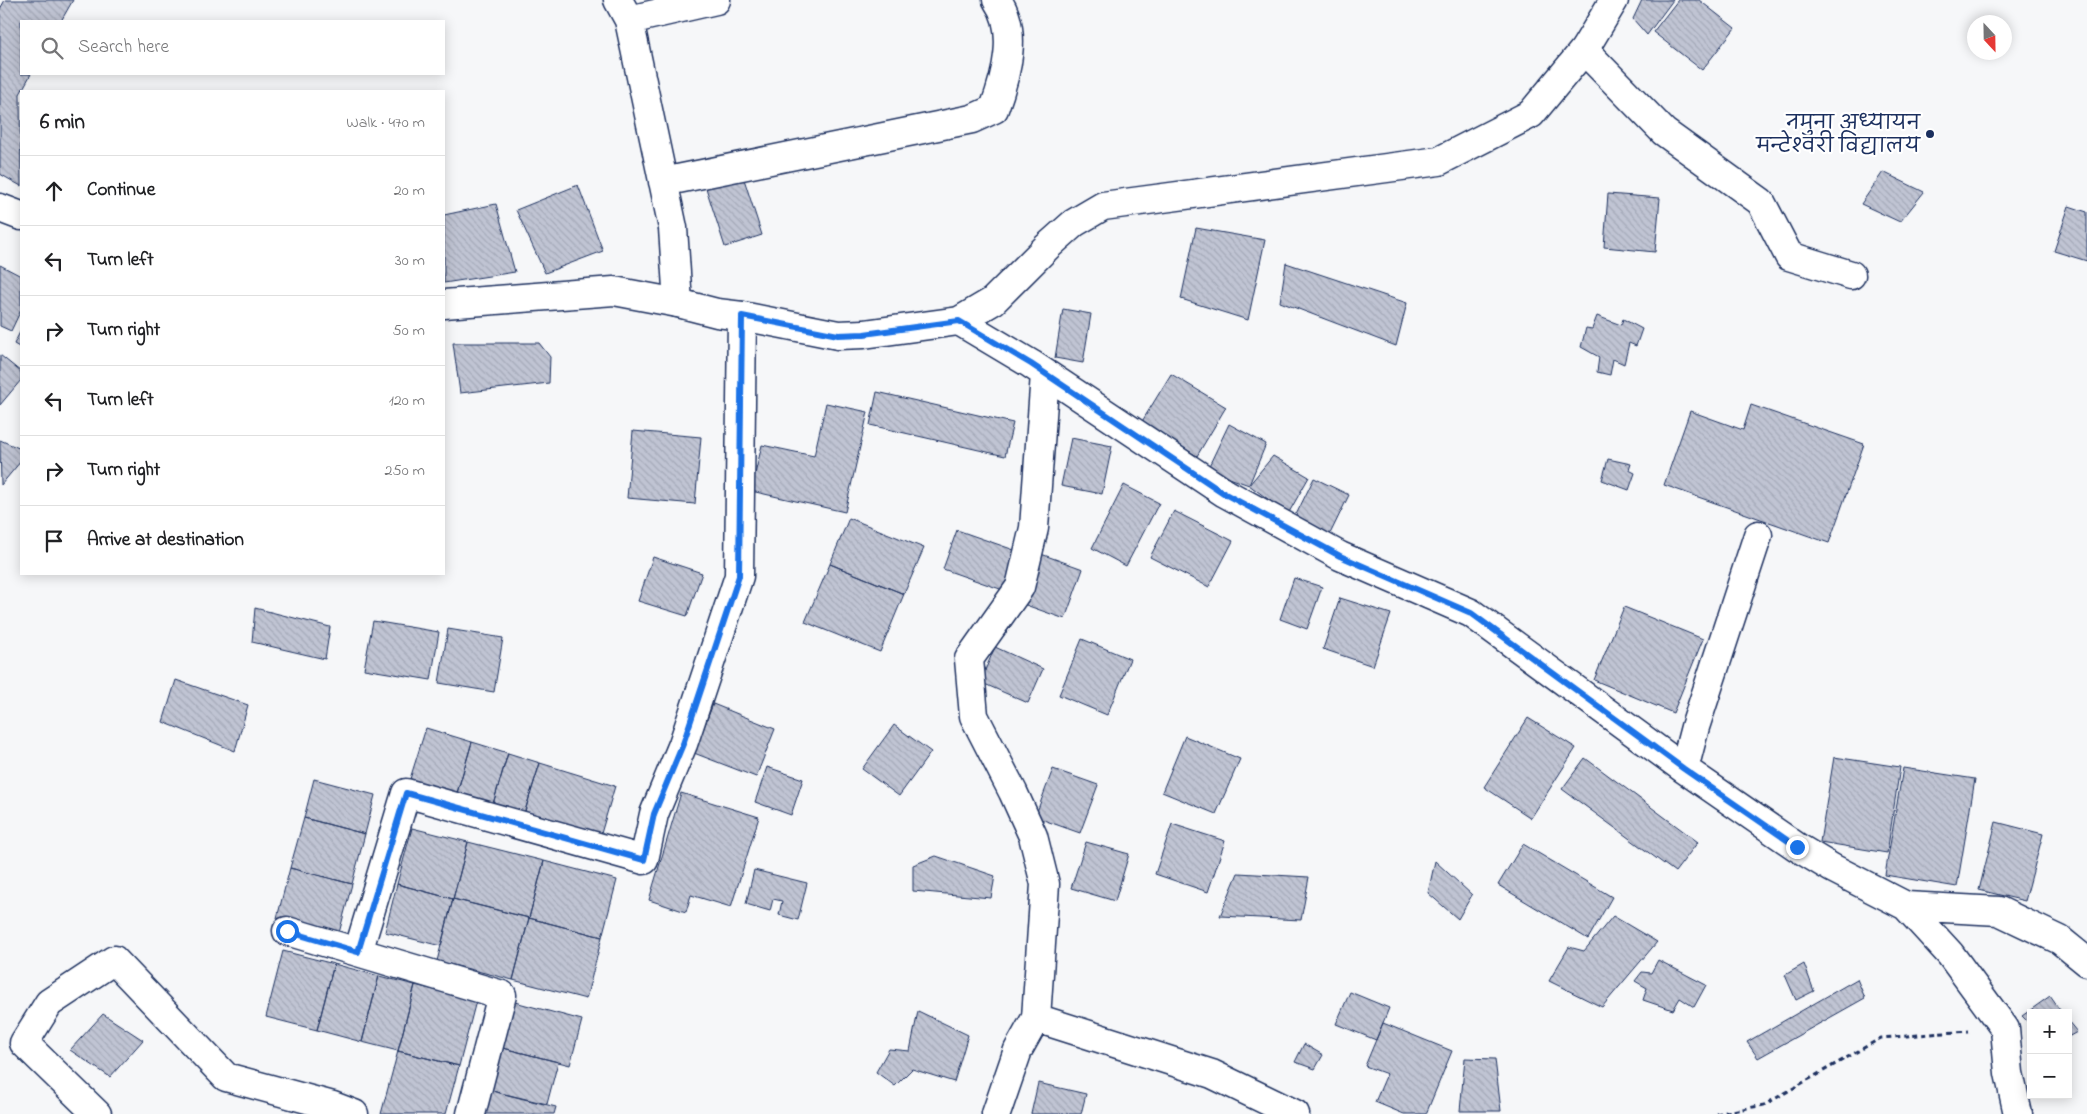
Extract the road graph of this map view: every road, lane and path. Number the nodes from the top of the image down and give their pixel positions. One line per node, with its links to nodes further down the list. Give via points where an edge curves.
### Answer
1 (716, 0): 4 (street)
2 (997, 0): 6 (street, via 1003,9 1010,40 1002,86 994,109 972,118)
3 (1614, 0): 5 (street)
4 (623, 10): 6 (street)
5 (1584, 50): 9 (street, via 1664,132 1760,202 1789,256); 13 (street, via 1531,114 1439,161 1103,206 1074,222 993,301)
6 (663, 182): 10 (street, via 673,228)
7 (0, 208): 8 (street)
8 (20, 216)
9 (1851, 275)
10 (678, 303): 11 (street, via 614,291); 12 (street)
11 (445, 304)
12 (742, 316): 13 (street, via 838,335); 19 (street, via 739,576 683,744 654,814 644,860 406,793)
13 (959, 321): 14 (street)
14 (1045, 374): 16 (street, via 1225,494 1340,556 1471,613); 21 (street, via 1034,528 1020,587 969,658 974,716 1033,836 1045,884)
15 (1758, 535): 16 (street)
16 (1684, 769): 17 (street, via 1797,847)
17 (1906, 906): 20 (street, via 1999,911 2060,940); 22 (street, via 1950,954)
18 (287, 931): 19 (street)
19 (358, 952): 25 (street, via 502,996)
20 (2087, 962)
21 (1036, 1018): 26 (street, via 1018,1050); 27 (street, via 1212,1074)
22 (2005, 1029): 28 (path, via 1881,1038 1764,1105); 29 (street, via 2009,1073)
23 (97, 1114): 24 (street, via 24,1043 49,1003 114,960 226,1077)
24 (354, 1114)
25 (471, 1114)
26 (996, 1114)
27 (1295, 1114)
28 (1716, 1114)
29 (2018, 1114)

